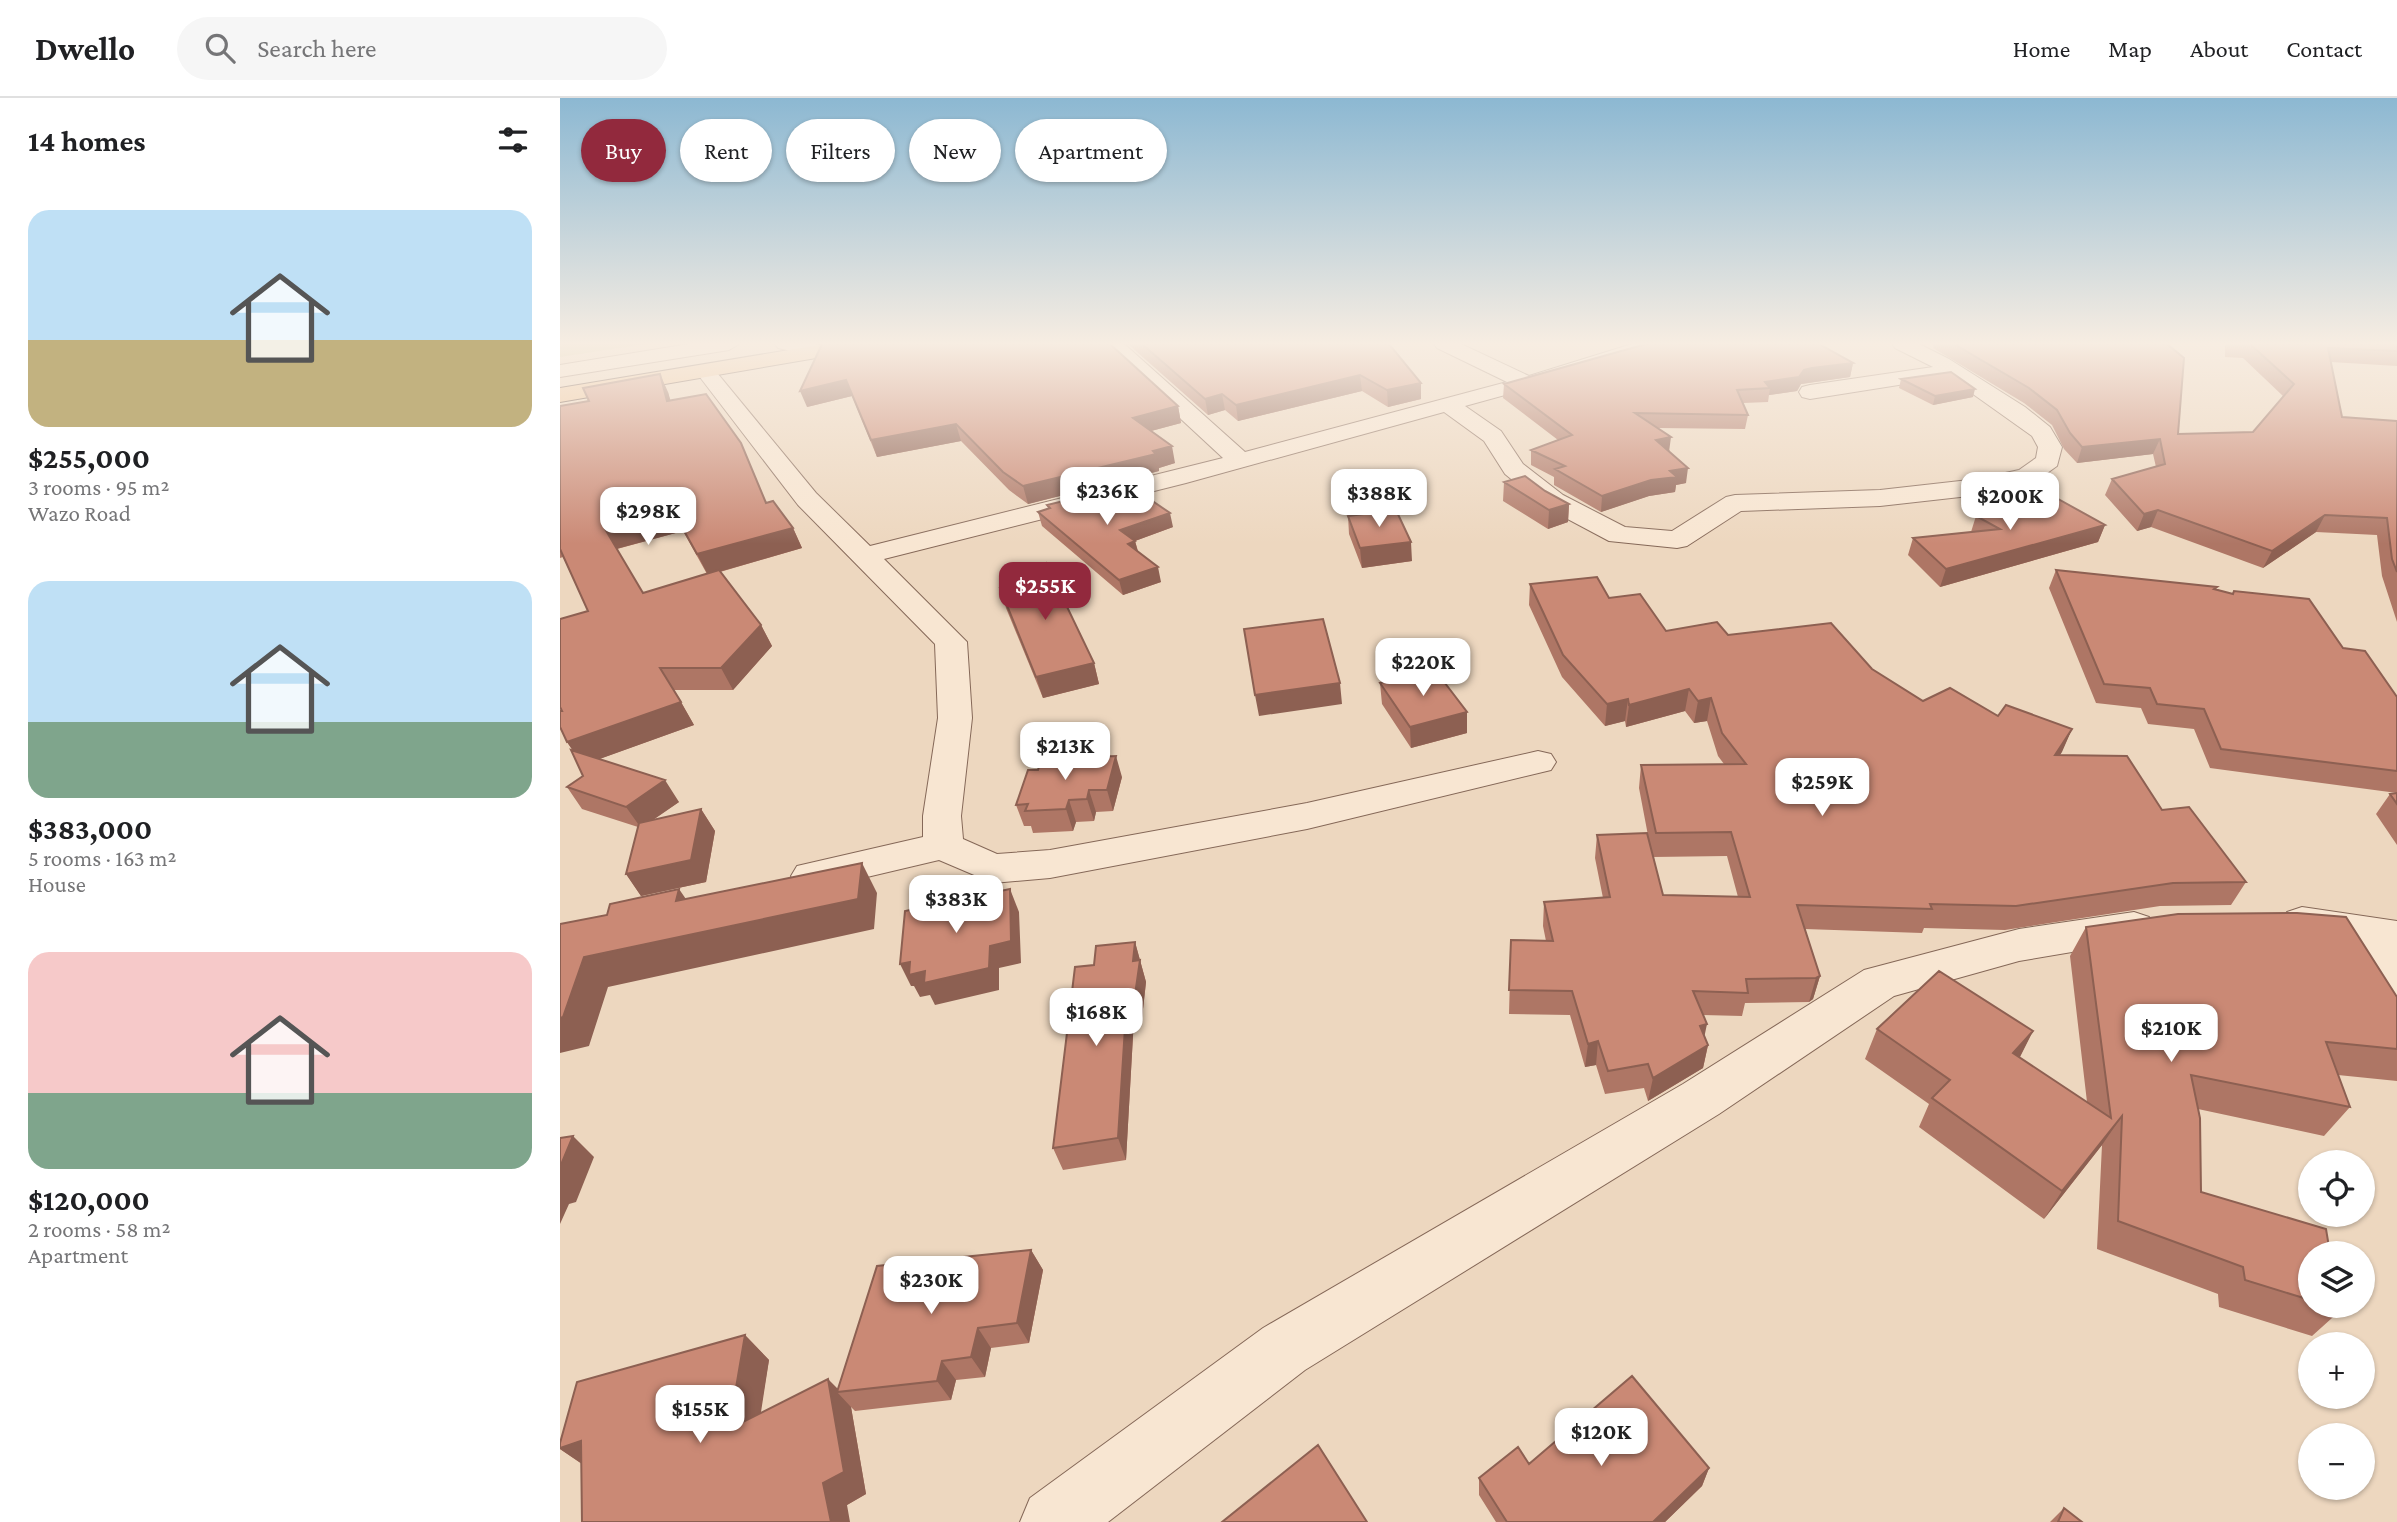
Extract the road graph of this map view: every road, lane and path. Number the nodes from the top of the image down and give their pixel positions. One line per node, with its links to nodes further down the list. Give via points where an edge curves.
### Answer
1 (737, 410): 7 (street, via 807,499)
2 (1186, 410): 6 (street)
3 (1423, 410): 6 (street)
4 (1456, 410): 5 (street, via 1493,436 1514,469 1554,501 1619,535 1677,540 1735,503 1880,498 1978,487 2027,476 2048,461 2050,447 2042,432)
5 (2015, 410)
6 (1240, 460): 7 (street)
7 (864, 556): 9 (street, via 951,642 954,718 942,816)
8 (1538, 762): 9 (street, via 1307,816 1050,864 993,869)
9 (943, 846): 10 (street)
10 (771, 885)
11 (2174, 924): 15 (street, via 2019,945 1880,982 1701,1099 1284,1349)
12 (2252, 924): 13 (street, via 2305,923)
13 (2384, 935): 14 (street)
14 (2397, 980)
15 (1054, 1522)

